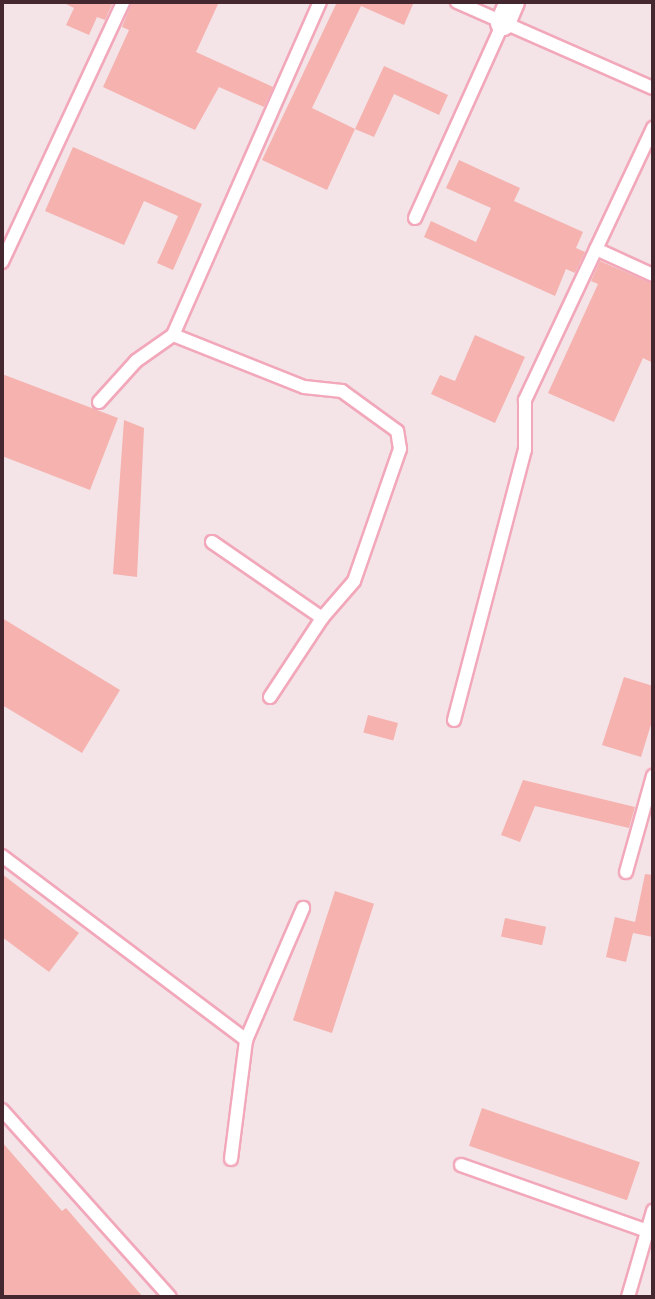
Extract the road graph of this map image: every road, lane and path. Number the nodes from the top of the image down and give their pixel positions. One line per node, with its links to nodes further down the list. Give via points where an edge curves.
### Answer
1 (123, 2): 9 (lane)
2 (320, 2): 11 (lane)
3 (457, 2): 4 (lane)
4 (507, 12): 5 (lane); 7 (lane)
5 (653, 88)
6 (653, 128): 8 (lane)
7 (415, 218)
8 (596, 249): 10 (lane); 16 (lane, via 525,400 525,450)
9 (2, 262)
10 (653, 275)
11 (173, 335): 12 (lane, via 136,361); 14 (lane, via 304,387 342,391 397,431 400,449 354,581)
12 (99, 402)
13 (212, 542): 14 (lane)
14 (322, 618): 15 (lane)
15 (270, 697)
16 (454, 720)
17 (653, 776): 19 (lane)
18 (2, 856): 21 (lane)
19 (626, 872)
20 (303, 908): 21 (lane)
21 (246, 1040): 23 (lane)
22 (2, 1110): 27 (lane)
23 (231, 1159)
24 (461, 1165): 26 (lane)
25 (653, 1211): 26 (lane)
26 (647, 1231): 28 (lane)
27 (170, 1297)
28 (628, 1297)

